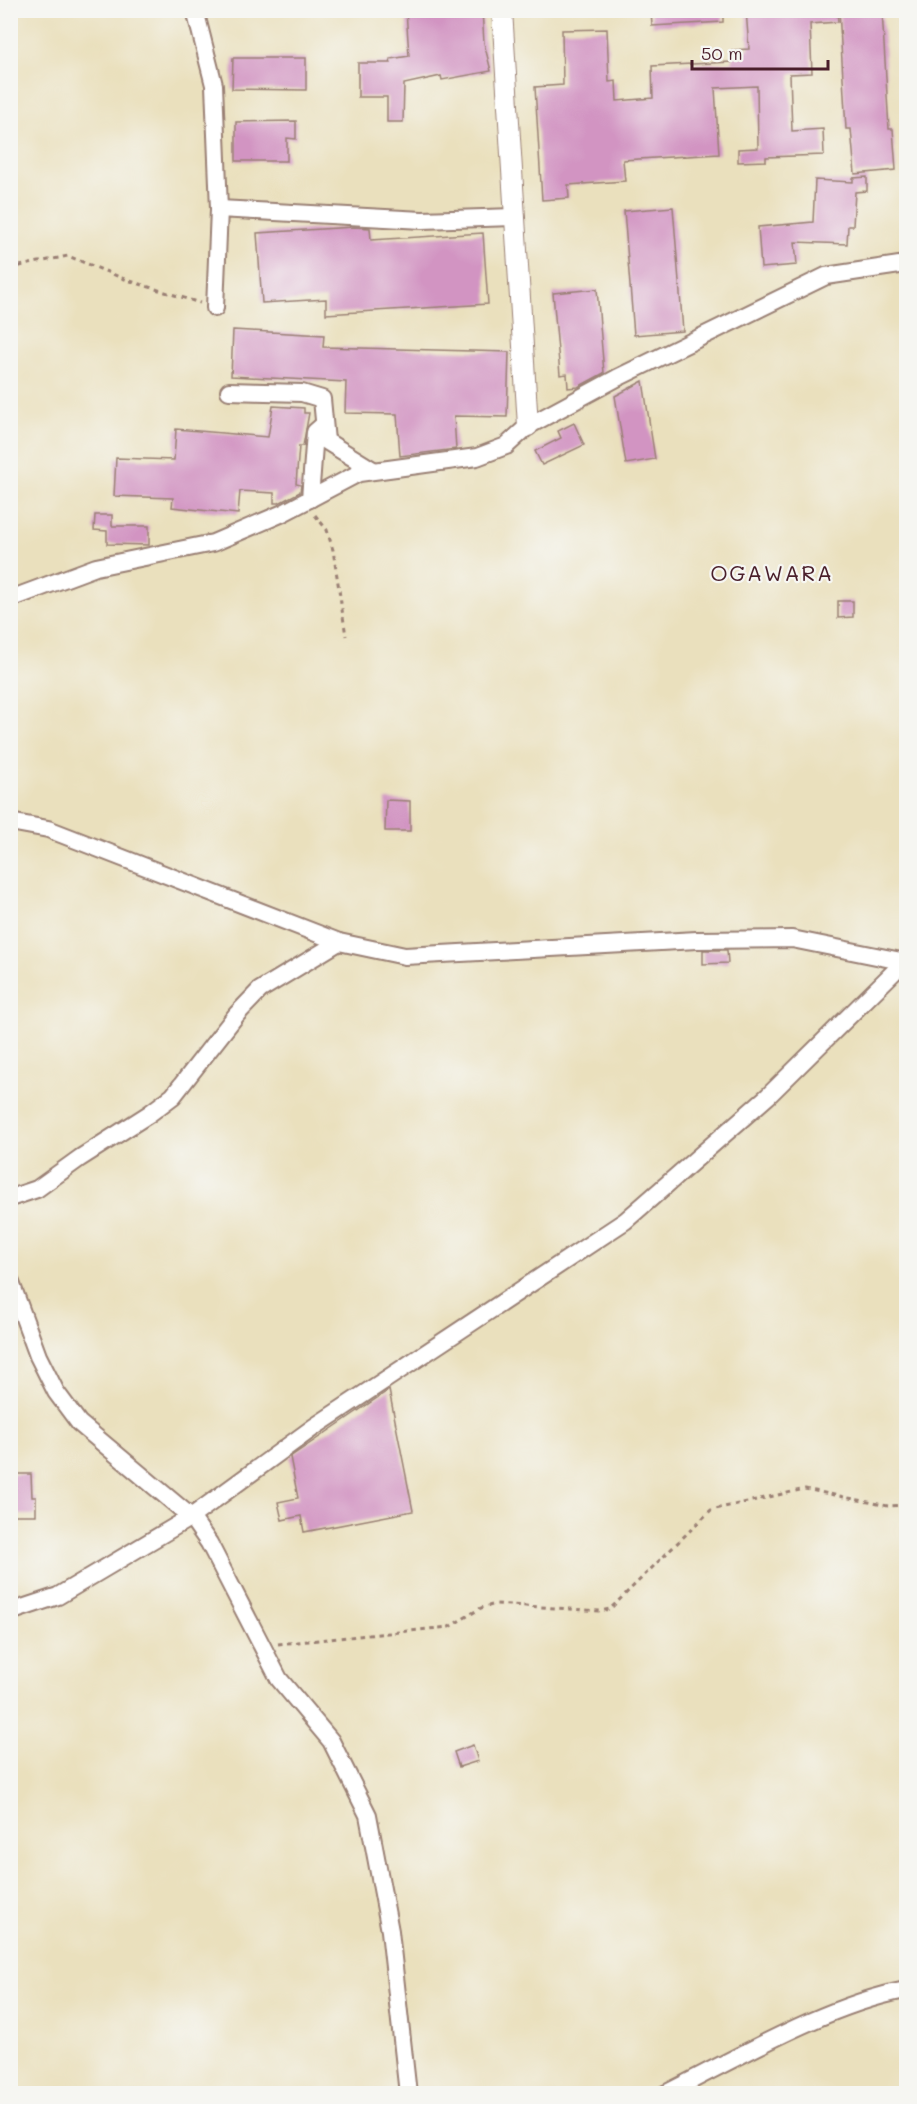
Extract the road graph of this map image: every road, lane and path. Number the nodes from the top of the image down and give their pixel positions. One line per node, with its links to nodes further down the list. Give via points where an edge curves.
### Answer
1 (195, 10): 3 (street, via 214,85)
2 (502, 10): 4 (street)
3 (219, 209): 4 (street, via 422,220); 7 (street)
4 (514, 217): 10 (street)
5 (906, 264): 10 (street, via 826,276)
6 (10, 268): 7 (path, via 68,256)
7 (214, 308)
8 (229, 391): 9 (street, via 303,393 322,399)
9 (323, 425): 11 (street, via 326,441); 12 (street, via 315,432)
10 (528, 426): 11 (street, via 506,446 477,457)
11 (373, 470): 12 (street, via 359,472)
12 (308, 500): 13 (street, via 213,543 96,567); 14 (path, via 327,530 333,550)
13 (10, 598)
14 (346, 636)
15 (10, 822): 16 (street, via 48,829)
16 (339, 942): 17 (street, via 415,956 509,948 792,939); 18 (street, via 260,990 173,1096 37,1189)
17 (906, 962): 21 (street, via 768,1096 625,1221 314,1428)
18 (10, 1198)
19 (10, 1280): 21 (street, via 38,1356 56,1392 79,1423)
20 (906, 1505): 23 (path, via 888,1506 805,1490 711,1510 610,1609 496,1604 481,1608 449,1627)
21 (190, 1517): 22 (street, via 58,1596); 23 (street, via 209,1543)
22 (10, 1612)
23 (262, 1645): 25 (street, via 279,1679 331,1741 368,1815 390,1931)
24 (906, 1990): 26 (street, via 876,1995 790,2032)
25 (408, 2094)
26 (665, 2094)

